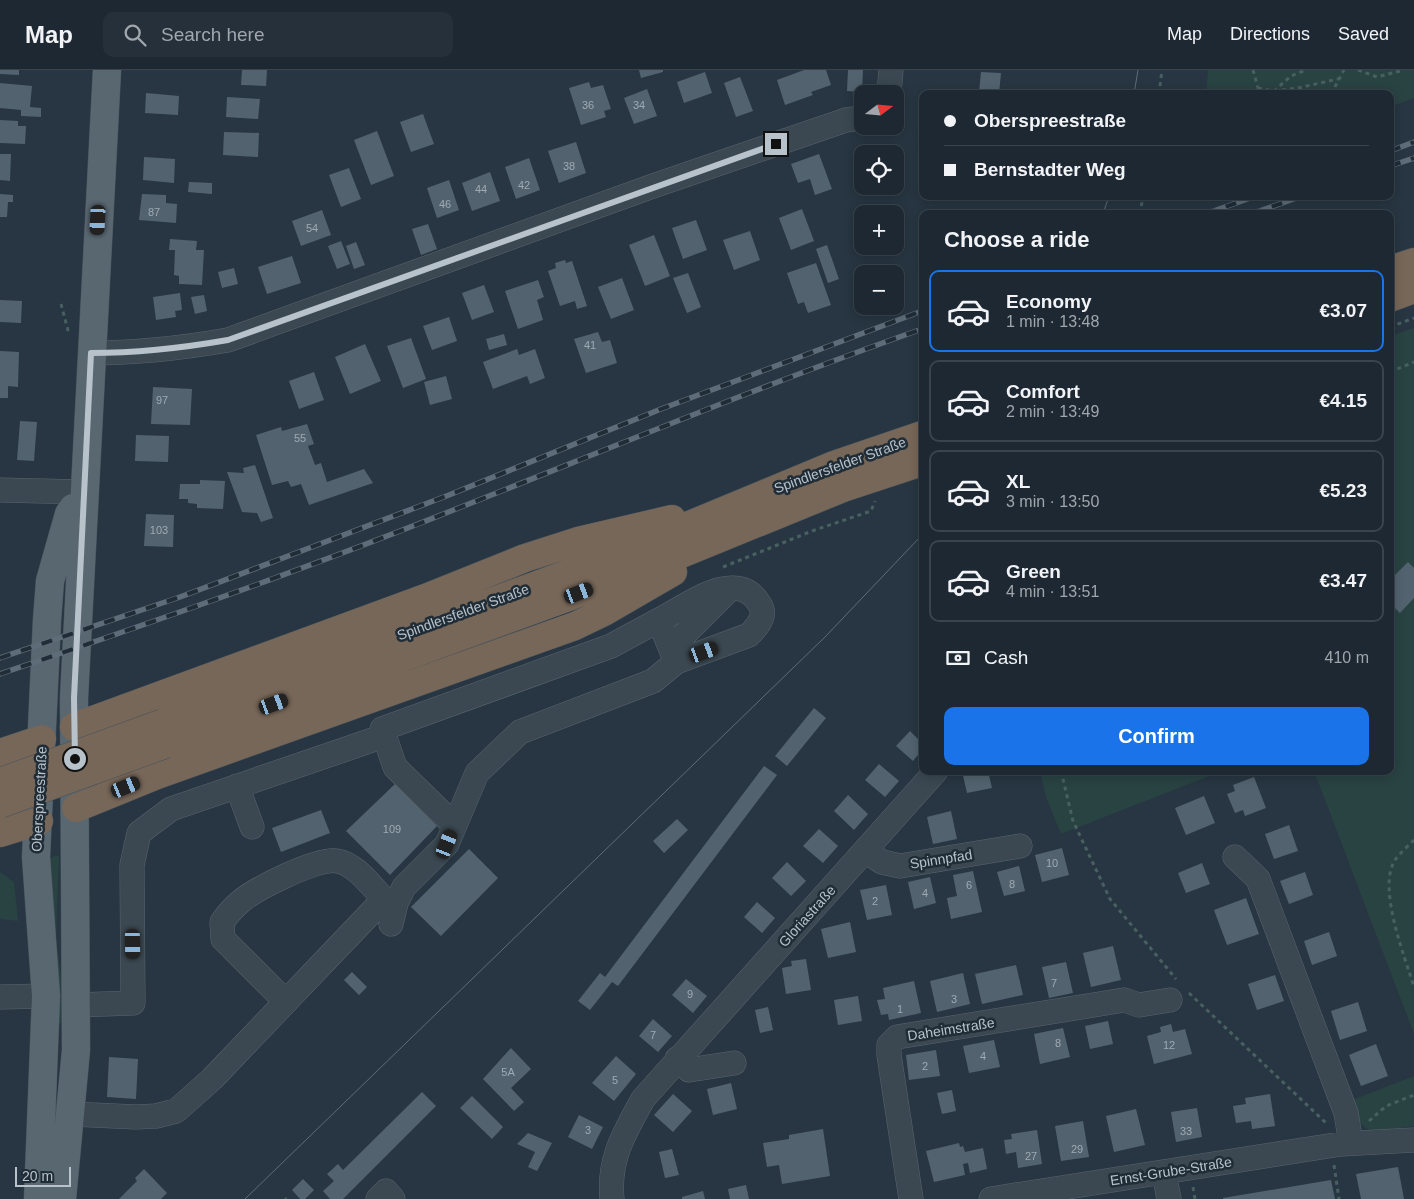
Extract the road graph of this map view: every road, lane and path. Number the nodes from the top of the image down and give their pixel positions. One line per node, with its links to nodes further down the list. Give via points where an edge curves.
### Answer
1 (106, 70): 22 (main road, Oberspreestraße)
2 (891, 70): 10 (street)
3 (1162, 70): 12 (path)
4 (1253, 70): 11 (path)
5 (1306, 70): 13 (path, via 1291,76)
6 (1344, 70): 9 (path)
7 (1358, 70): 8 (path, via 1377,78)
8 (1404, 70)
9 (1338, 79): 13 (path); 14 (path)
10 (890, 85)
11 (1258, 88): 13 (path)
12 (1160, 90)
13 (1274, 90)
14 (1333, 90)
15 (854, 119): 22 (street, via 662,183 228,340 131,353)
16 (1414, 262): 17 (highway)
17 (1394, 269)
18 (1414, 289): 19 (highway)
19 (1394, 296)
20 (1414, 318): 21 (path)
21 (1394, 326)
22 (91, 353): 28 (main road, Oberspreestraße)
23 (1414, 362): 24 (path)
24 (1394, 370)
25 (919, 436): 29 (highway, Spindlersfelder Straße, via 834,465)
26 (919, 463): 29 (highway, Spindlersfelder Straße)
27 (0, 490): 28 (street)
28 (83, 492): 33 (main road, Oberspreestraße); 36 (main road, Oberspreestraße, via 69,514 50,581)
29 (732, 520): 33 (highway, via 640,525 578,541); 34 (highway, Spindlersfelder Straße, via 563,599); 43 (highway, via 611,608 575,626 166,772)
30 (737, 587): 31 (street, via 719,589); 32 (street, via 722,596); 32 (street, via 751,592 762,607 758,627 749,635)
31 (659, 620): 32 (street); 35 (street, via 611,646 382,729)
32 (673, 655): 45 (street, via 653,681 520,732 478,774)
33 (74, 727): 36 (main road); 43 (main road, Oberspreestraße)
34 (165, 733): 40 (highway, Spindlersfelder Straße, bridge); 42 (highway, Spindlersfelder Straße, bridge)
35 (384, 736): 41 (street); 45 (street, via 395,768)
36 (42, 739): 37 (highway); 44 (main road, Oberspreestraße)
37 (0, 753)
38 (932, 775): 50 (street, Gloriastraße)
39 (1062, 775): 65 (path, via 1073,821 1110,899 1182,986 1335,1130)
40 (0, 782)
41 (238, 786): 46 (street); 58 (street, via 171,809 139,833 132,865 133,1003)
42 (0, 804)
43 (76, 808): 44 (main road); 58 (main road, Oberspreestraße)
44 (39, 822): 47 (highway); 55 (main road, Oberspreestraße, via 36,864)
45 (454, 826): 52 (street, via 447,844 404,887)
46 (252, 827)
47 (0, 833)
48 (1414, 840): 53 (path, via 1394,860 1389,884 1391,909)
49 (1020, 846): 50 (street, Spinnpfad, via 900,866 882,862)
50 (865, 851): 59 (street, Gloriastraße)
51 (1235, 857): 65 (street, via 1258,879 1346,1113)
52 (391, 924)
53 (1414, 987)
54 (0, 996): 55 (street)
55 (46, 996): 62 (main road, Oberspreestraße)
56 (1170, 1000): 72 (street, Daheimstraße, via 1139,1005 1124,1000 897,1037 889,1045 889,1055)
57 (286, 1002): 57 (street, via 384,899 354,869 338,861 326,860 309,865 252,894 222,922 223,940); 63 (street, via 212,1079 176,1110 136,1117)
58 (75, 1005): 63 (main road, Oberspreestraße, via 76,1050)
59 (677, 1059): 60 (street, via 689,1070); 71 (street, Gloriastraße, via 643,1100 618,1146 610,1179)
60 (734, 1063)
61 (1414, 1095): 65 (path, via 1386,1106)
62 (42, 1112): 63 (main road); 67 (main road, Oberspreestraße)
63 (71, 1114): 68 (main road, Oberspreestraße)
64 (1414, 1140): 65 (street, Ernst-Grube-Straße)
65 (1341, 1144): 66 (street, Ernst-Grube-Straße); 75 (path)
66 (1164, 1173): 73 (street, Ernst-Grube-Straße); 74 (street)
67 (38, 1199)
68 (62, 1199)
69 (378, 1199): 70 (street, via 386,1191)
70 (393, 1199)
71 (612, 1199)
72 (911, 1199)
73 (991, 1199)
74 (1169, 1199)
75 (1339, 1199)

